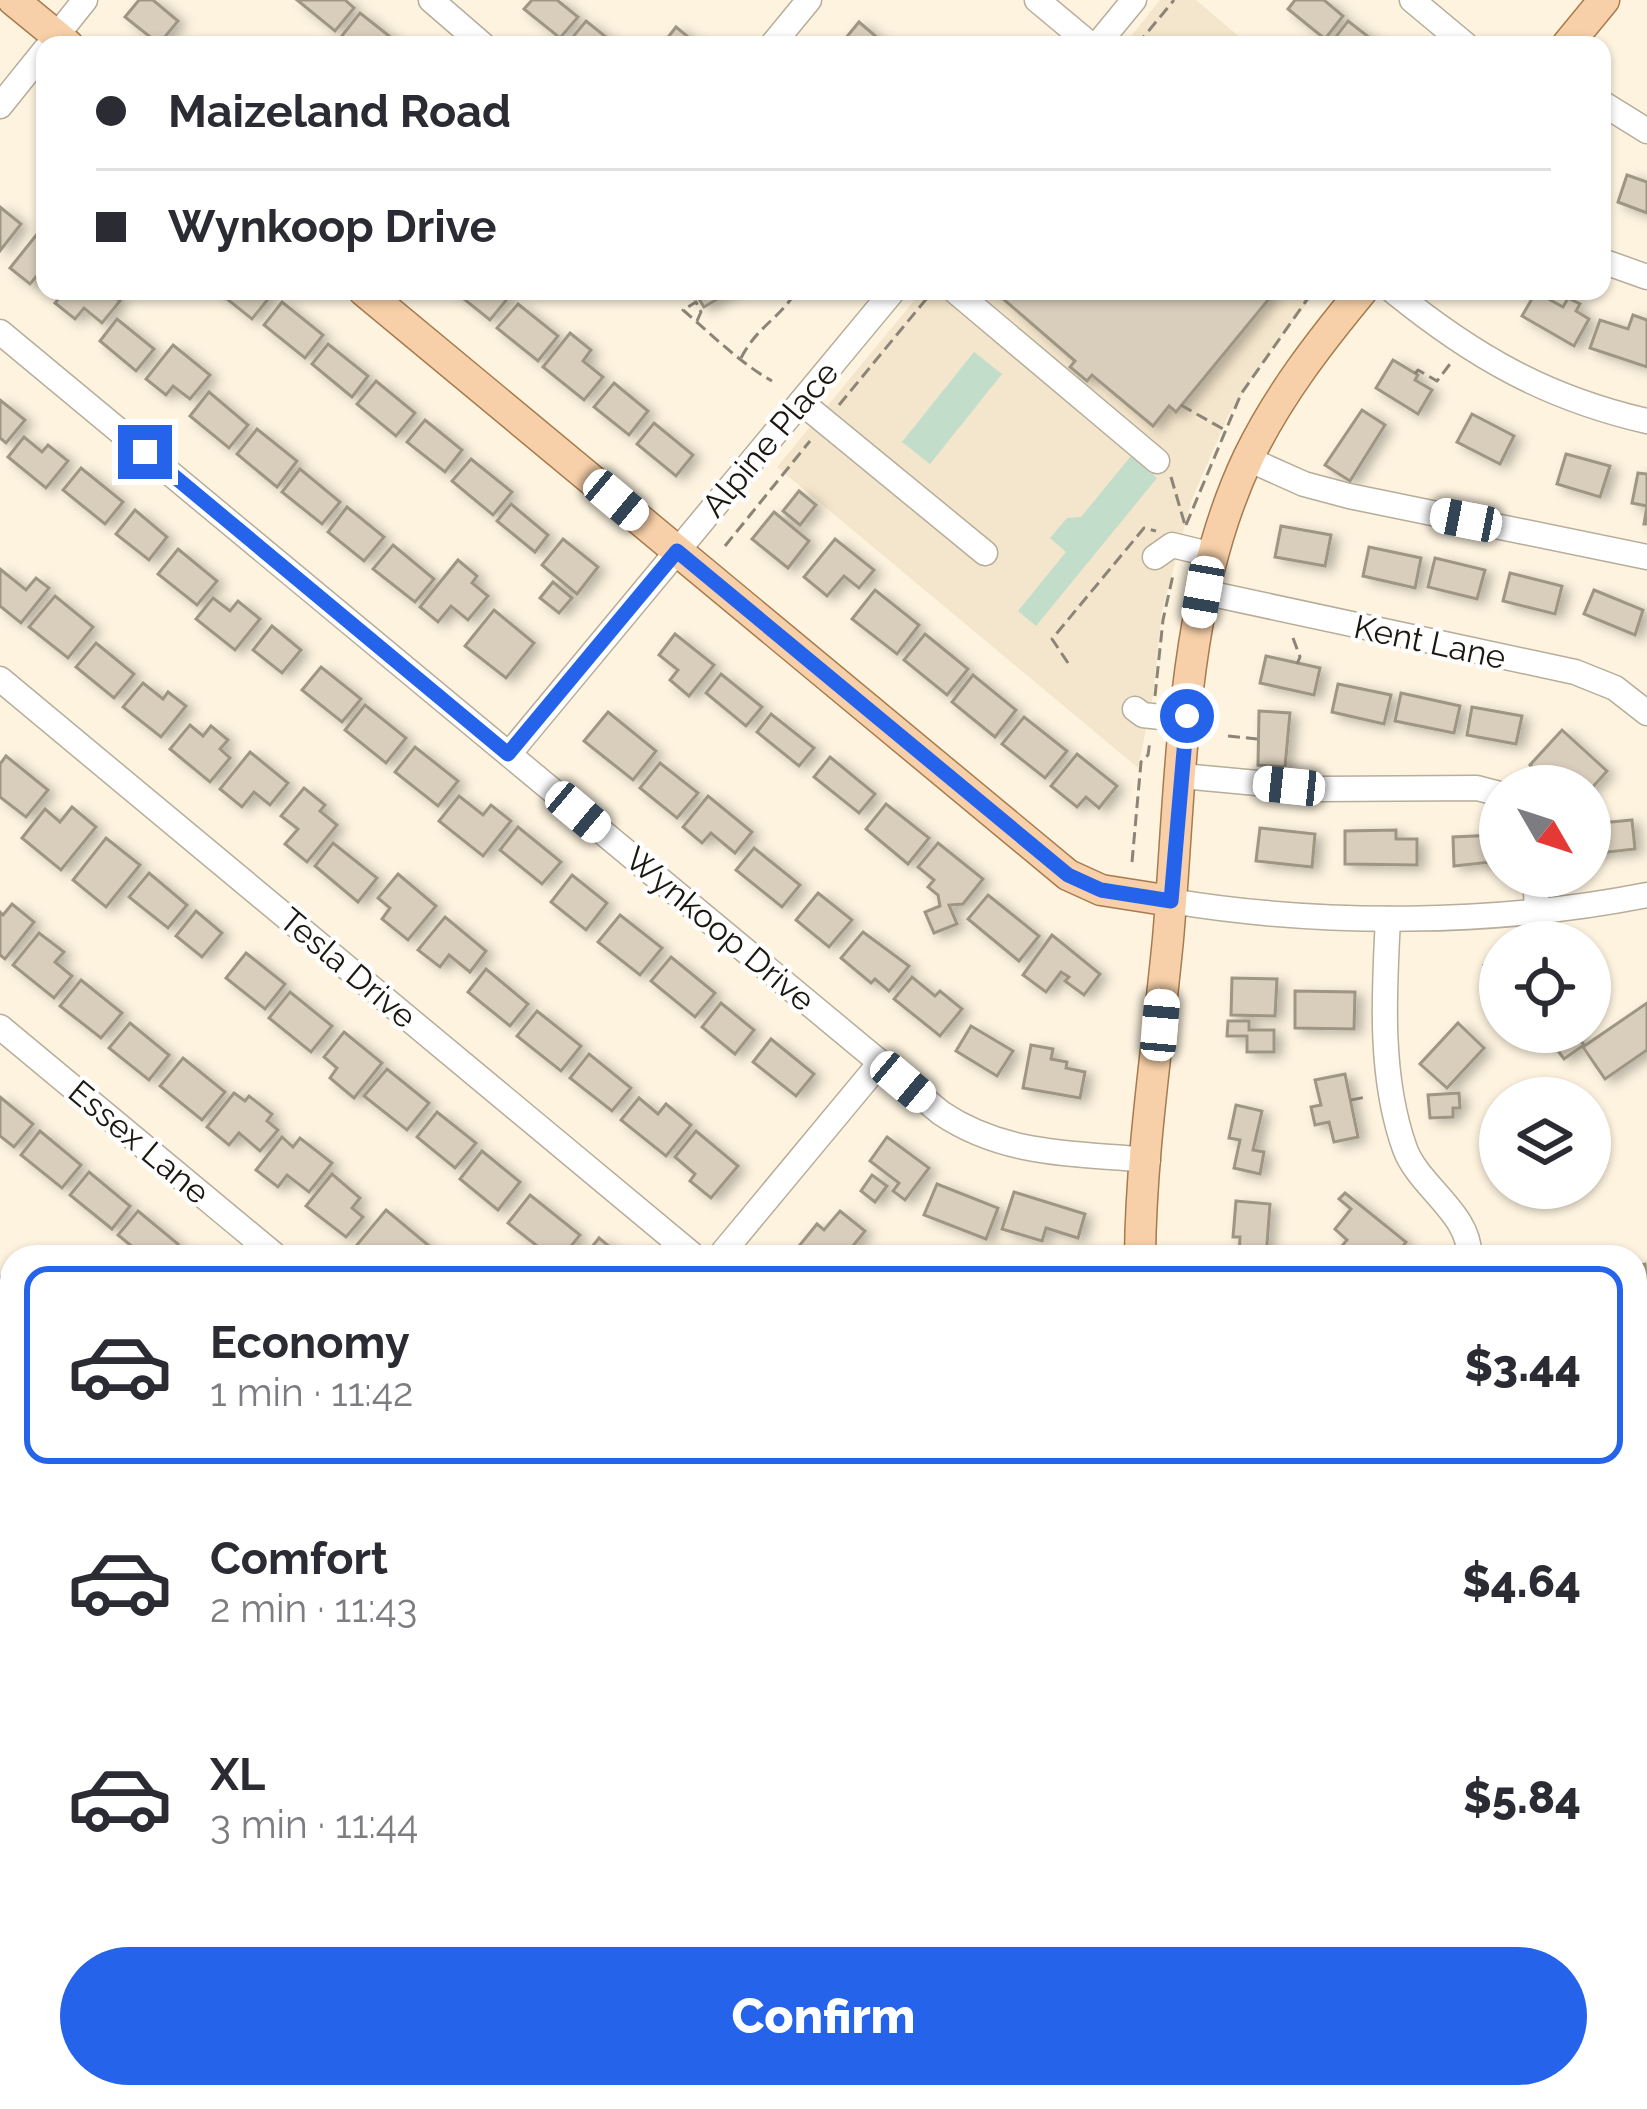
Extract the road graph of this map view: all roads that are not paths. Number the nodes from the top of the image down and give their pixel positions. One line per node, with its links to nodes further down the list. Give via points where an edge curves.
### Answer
1 (14, 0): 9 (main road)
2 (85, 0): 10 (street)
3 (431, 0): 11 (street)
4 (809, 0): 12 (street)
5 (1037, 0): 13 (street)
6 (1134, 0): 14 (street)
7 (1412, 0): 15 (street)
8 (1604, 0): 16 (main road)
9 (48, 36)
10 (60, 36)
11 (473, 36)
12 (779, 36)
13 (1083, 36)
14 (1102, 36)
15 (1455, 36)
16 (1574, 36)
17 (36, 65): 18 (street)
18 (0, 106)
19 (1611, 109): 20 (street)
20 (1647, 131)
21 (1611, 264): 22 (street)
22 (1647, 277)
23 (375, 300): 33 (main road)
24 (886, 300): 29 (street, Alpine Place)
25 (966, 300): 32 (street)
26 (1355, 300): 31 (main road, via 1301,368)
27 (1404, 300): 30 (street, via 1498,367)
28 (0, 332): 43 (street, Wynkoop Drive)
29 (801, 402): 33 (street, Alpine Place); 34 (street)
30 (1647, 421)
31 (1248, 459): 35 (main road); 36 (street, via 1349,496)
32 (1157, 461)
33 (677, 551): 43 (street, Alpine Place); 48 (main road, via 1068,875 1101,890)
34 (985, 553)
35 (1213, 555): 37 (street, via 1172,545); 38 (main road)
36 (1647, 556)
37 (1155, 557)
38 (1203, 592): 41 (street, Kent Lane, via 1575,672 1616,688); 42 (main road)
39 (0, 679): 55 (street, Tesla Drive)
40 (1135, 709): 42 (street)
41 (1647, 713)
42 (1187, 720): 44 (main road)
43 (508, 754): 52 (street, Wynkoop Drive)
44 (1182, 776): 45 (street, via 1321,789); 48 (main road)
45 (1479, 789)
46 (1647, 895): 49 (street)
47 (1536, 897): 49 (street)
48 (1171, 901): 50 (street); 53 (main road)
49 (1537, 910): 50 (street)
50 (1388, 919): 58 (street, via 1385,1026 1401,1136)
51 (0, 1027): 54 (street, Essex Lane)
52 (880, 1063): 53 (street, Wynkoop Drive, via 988,1139); 56 (street)
53 (1148, 1160): 57 (main road)
54 (263, 1245)
55 (681, 1245)
56 (729, 1245)
57 (1141, 1245)
58 (1468, 1245)

